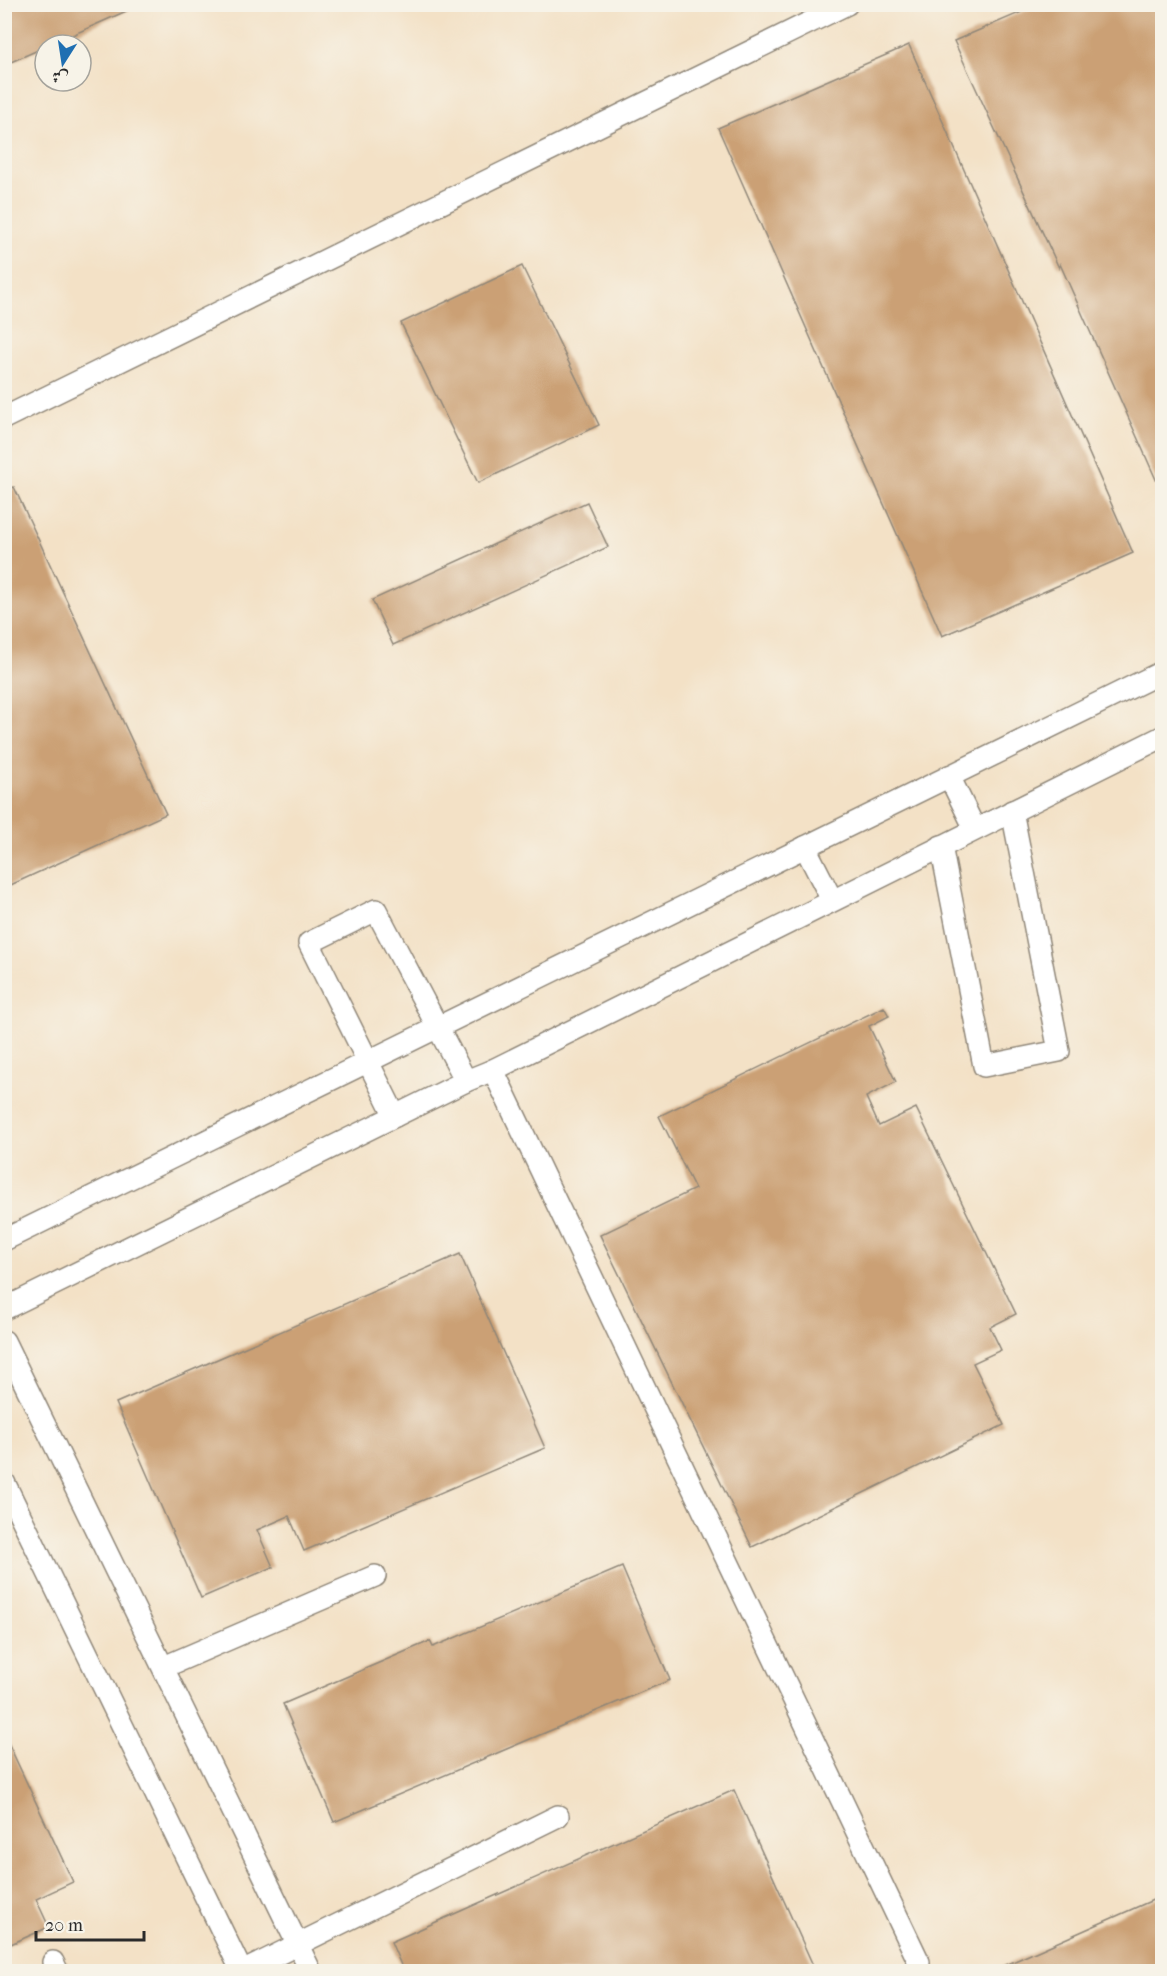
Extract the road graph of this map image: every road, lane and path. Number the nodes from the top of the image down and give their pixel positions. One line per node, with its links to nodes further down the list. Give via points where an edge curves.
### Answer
1 (847, 4): 2 (lane)
2 (4, 418)
3 (1162, 672): 5 (lane)
4 (1162, 737): 6 (lane)
5 (949, 776): 7 (lane); 9 (lane)
6 (1012, 811): 7 (lane); 8 (lane, via 1059,1051 984,1066)
7 (975, 829): 8 (lane)
8 (941, 846): 10 (lane)
9 (805, 847): 10 (lane); 11 (lane)
10 (832, 900): 13 (lane)
11 (438, 1028): 12 (lane); 12 (lane, via 376,910 309,943); 14 (lane)
12 (368, 1062): 15 (lane); 16 (lane)
13 (493, 1070): 14 (lane); 24 (lane)
14 (466, 1081): 15 (lane)
15 (395, 1116): 17 (lane)
16 (4, 1240)
17 (4, 1309)
18 (4, 1341): 21 (lane)
19 (4, 1482): 25 (lane)
20 (375, 1576): 21 (lane)
21 (164, 1667): 23 (lane)
22 (558, 1816): 23 (lane)
23 (296, 1943): 25 (lane); 26 (lane)
24 (919, 1962)
25 (242, 1971)
26 (311, 1971)

